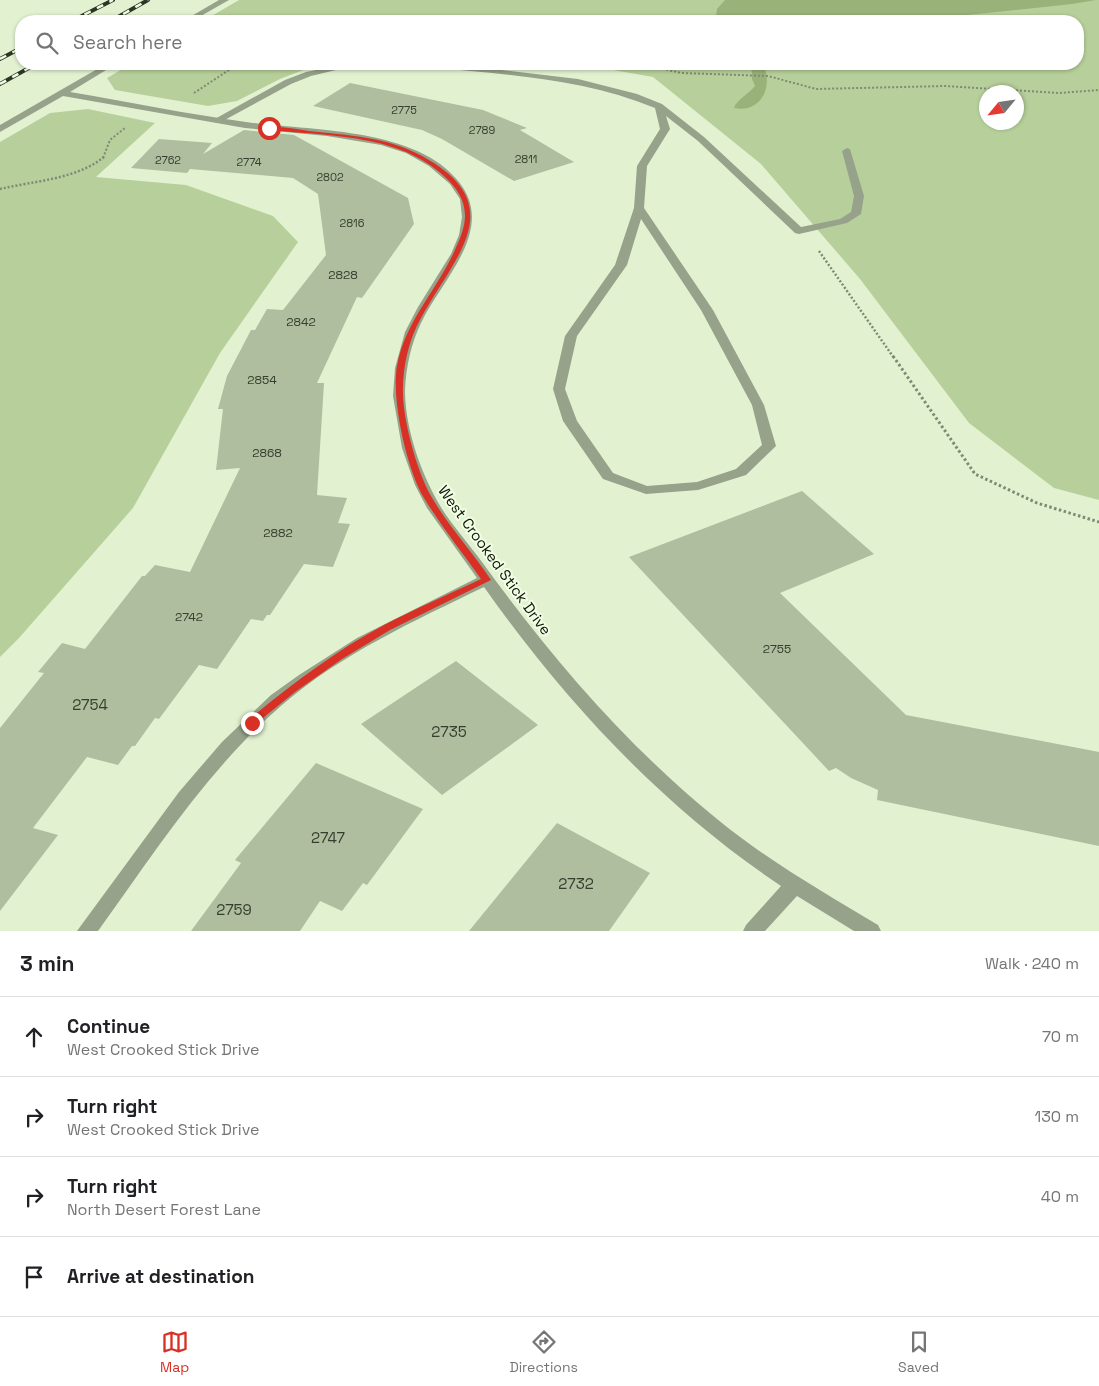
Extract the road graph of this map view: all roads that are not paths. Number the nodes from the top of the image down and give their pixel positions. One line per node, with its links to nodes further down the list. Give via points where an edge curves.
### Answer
1 (225, 0): 2 (street)
2 (198, 15)
3 (101, 70): 6 (street)
4 (328, 70): 8 (street, via 288,82)
5 (482, 70): 7 (street, via 605,87 637,95)
6 (61, 92): 8 (street, West Crooked Stick Drive); 9 (street)
7 (659, 106): 10 (street, via 702,139 799,231 843,221 856,214 859,196); 11 (street, via 665,129 642,166)
8 (218, 120): 12 (street, West Crooked Stick Drive, via 388,144 438,167 456,184 466,200 465,235 457,254 416,320 400,366 399,396 404,428 427,496)
9 (0, 129)
10 (847, 151)
11 (639, 208): 11 (street, via 621,265 571,336 559,389 570,421 608,476 646,490 698,486 740,472 769,446 758,405 707,310)
12 (486, 580): 13 (street, West Crooked Stick Drive, via 600,721 649,770 711,825); 14 (street, via 386,628 338,657 252,723 171,817)
13 (794, 885): 15 (street); 16 (street, West Crooked Stick Drive)
14 (87, 931)
15 (753, 931)
16 (871, 931)

